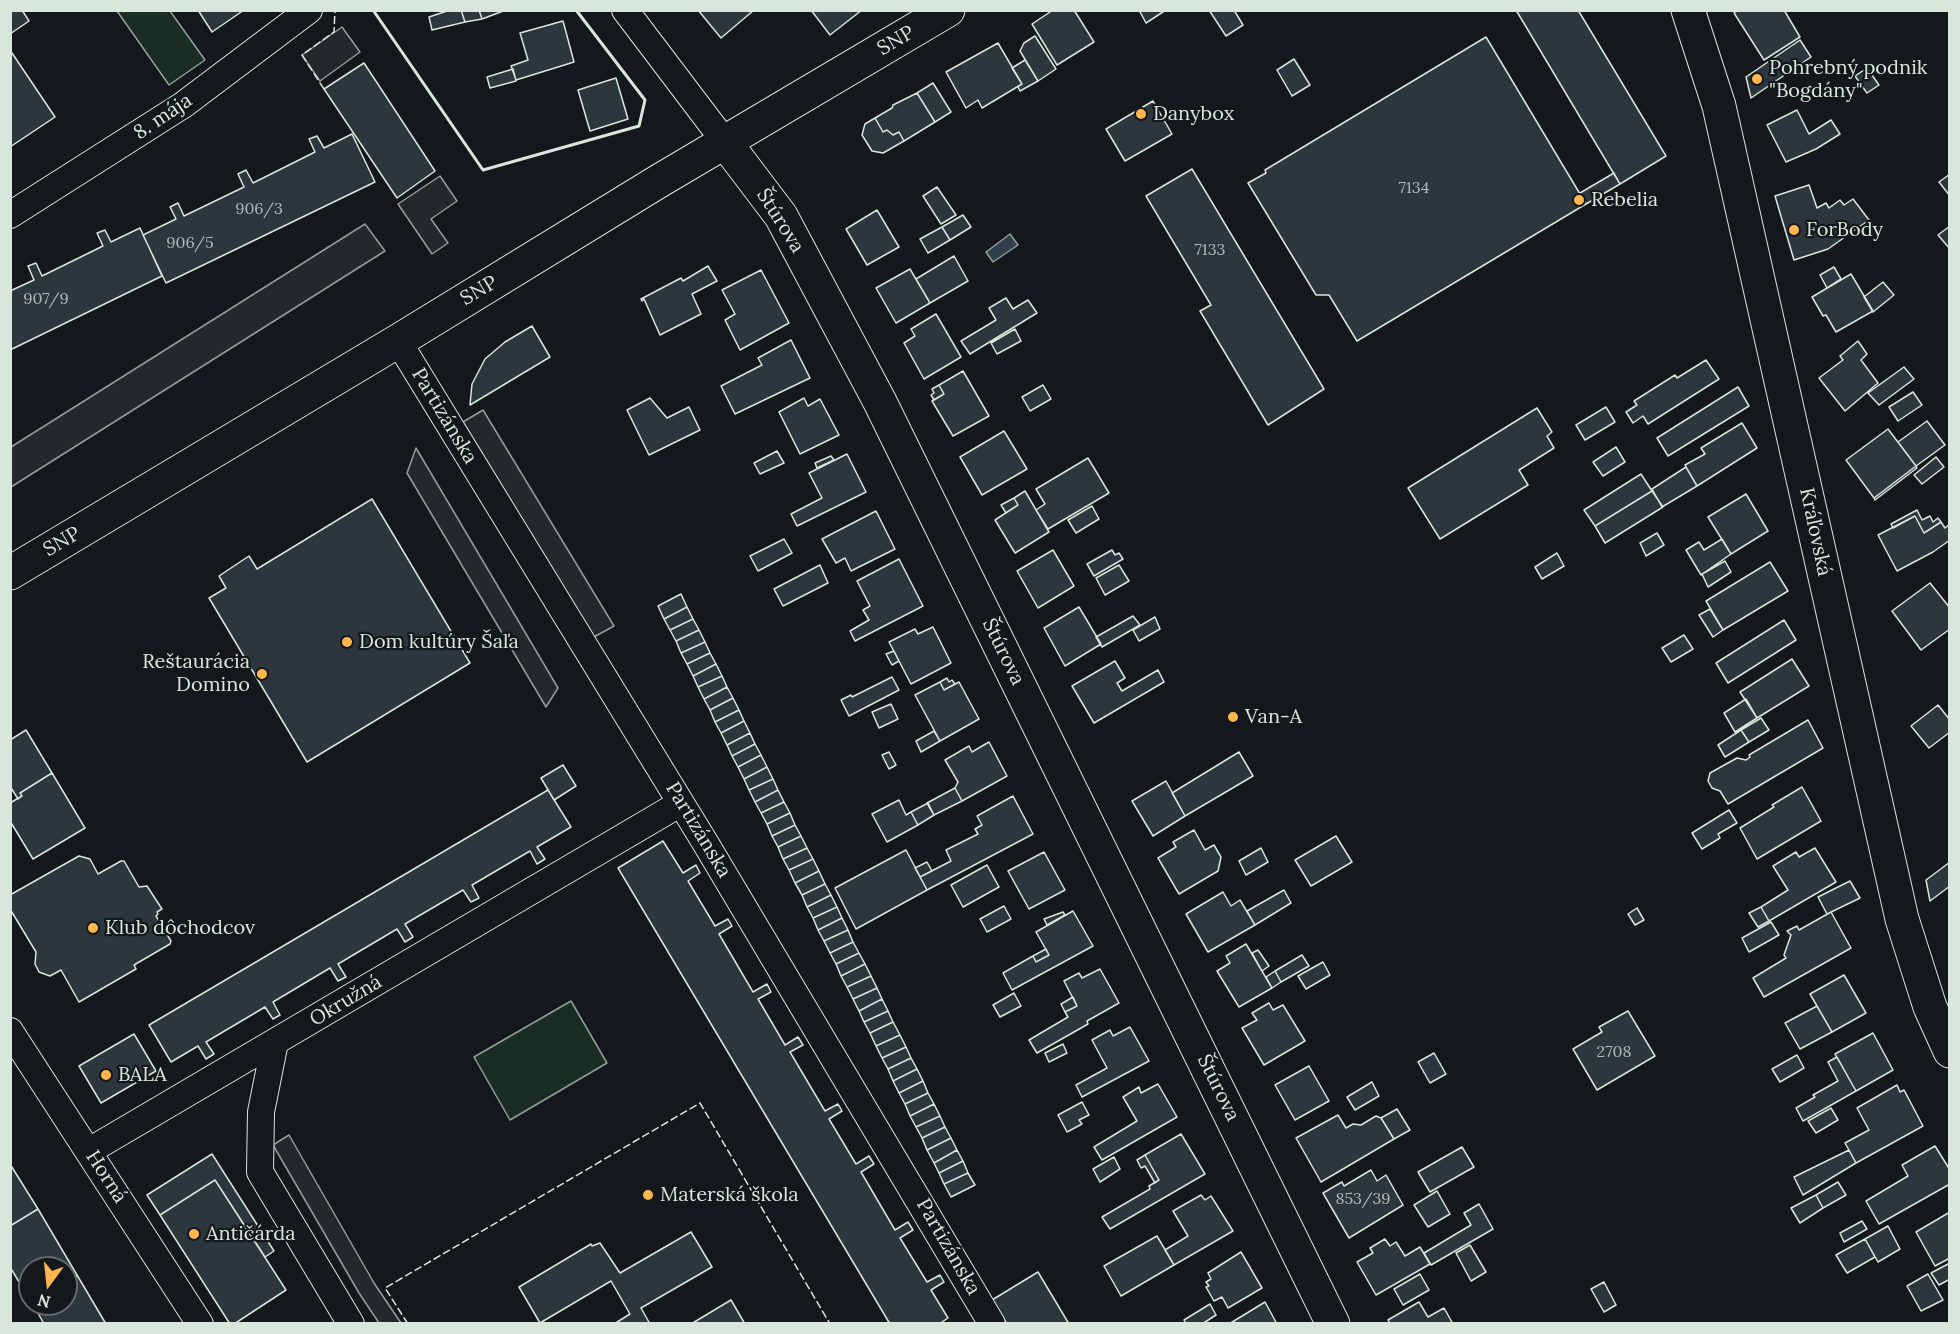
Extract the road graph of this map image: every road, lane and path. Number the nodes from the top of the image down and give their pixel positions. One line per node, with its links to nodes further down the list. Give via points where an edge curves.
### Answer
1 (309, 10): 6 (street, 8. mája, via 183,105)
2 (625, 10): 5 (street, Štúrova)
3 (948, 10): 5 (main road, SNP)
4 (1688, 10): 12 (main road, Kráľovská, via 1719,106 1902,919 1930,1007)
5 (725, 142): 7 (main road, SNP); 17 (main road, Štúrova, via 781,216 880,402)
6 (11, 214)
7 (398, 341): 8 (main road, SNP); 9 (street, Partizánska)
8 (10, 573)
9 (681, 803): 11 (street, Okružná); 16 (street, Partizánska)
10 (10, 1031): 13 (street, Horná)
11 (275, 1042): 13 (street, Okružná); 15 (street, via 261,1112 260,1172)
12 (1950, 1051)
13 (89, 1151): 14 (street, Horná)
14 (200, 1323)
15 (351, 1323)
16 (990, 1323)
17 (1333, 1323)

